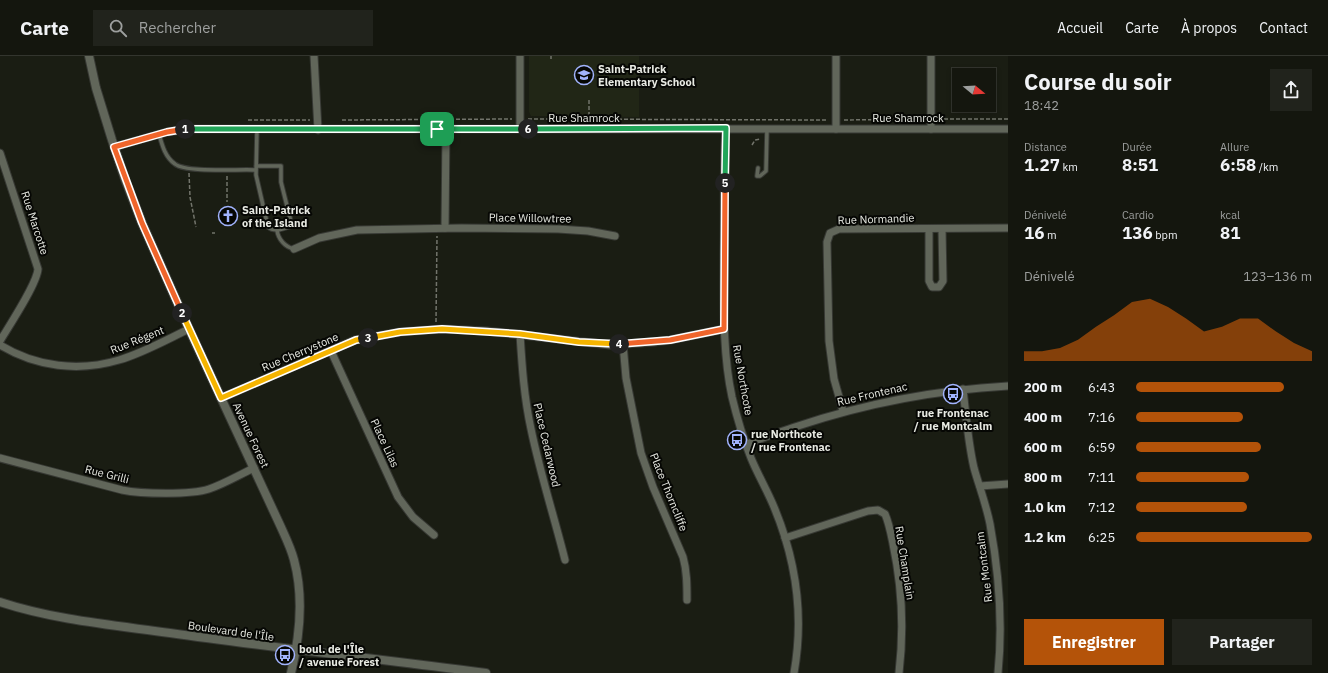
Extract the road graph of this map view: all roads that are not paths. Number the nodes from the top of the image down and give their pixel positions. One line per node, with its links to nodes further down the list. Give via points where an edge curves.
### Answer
1 (89, 56): 16 (street, Avenue Forest)
2 (314, 56): 14 (street)
3 (520, 56): 9 (street)
4 (836, 56): 11 (street)
5 (931, 56): 12 (street)
6 (726, 128): 9 (street, Rue Shamrock); 10 (street, Rue Shamrock); 27 (street, Rue Northcote)
7 (257, 129): 14 (street, Rue Shamrock); 15 (street, Rue Shamrock, via 188,129); 18 (lane)
8 (446, 129): 9 (street, Rue Shamrock); 14 (street, Rue Shamrock); 20 (street)
9 (520, 129)
10 (767, 129): 11 (street, Rue Shamrock); 19 (lane, via 766,171 757,176)
11 (836, 129): 12 (street, Rue Shamrock)
12 (931, 129): 13 (street, Rue Shamrock)
13 (1008, 129)
14 (318, 130)
15 (159, 134): 16 (street, Rue Shamrock); 18 (lane, via 166,153 173,163 180,167 191,170)
16 (114, 147): 28 (street, Avenue Forest, via 142,223)
17 (0, 153): 30 (street, Rue Marcotte, via 38,268 33,284)
18 (256, 168): 24 (lane, via 268,227); 24 (lane, via 281,166 281,182 292,226)
19 (758, 168)
20 (445, 228): 25 (street, Place Willowtree, via 558,229); 26 (street, Place Willowtree, via 356,230 319,238)
21 (1008, 228): 23 (street, Rue Normandie)
22 (929, 229): 23 (street, Rue Normandie); 23 (street, via 929,281 932,287 936,288 940,287 943,281); 37 (street, Rue Normandie, via 839,229 830,233 827,242 829,341 834,379)
23 (942, 229)
24 (277, 230): 26 (lane, via 280,240)
25 (615, 236)
26 (294, 249)
27 (724, 329): 31 (street, Rue Cherrystone, via 670,340); 38 (street, Rue Northcote, via 732,396)
28 (189, 330): 32 (street, Rue Régent, via 120,360 84,366 62,366 41,362 13,353); 36 (street, Avenue Forest)
29 (520, 334): 31 (street, Rue Cherrystone, via 597,344); 33 (street, Rue Cherrystone, via 442,329 400,332 356,340); 45 (street, Place Cedarwood, via 530,427)
30 (0, 341)
31 (623, 344): 46 (street, Place Thorncliffe, via 626,378 641,453 683,557 686,567)
32 (0, 345)
33 (331, 351): 36 (street, Rue Cherrystone); 43 (street, Place Lilas, via 398,497 413,517)
34 (1008, 386): 35 (street, Rue Frontenac)
35 (963, 389): 37 (street, Rue Frontenac, via 907,397); 42 (street, Rue Montcalm, via 969,441)
36 (221, 398): 40 (street, Avenue Forest)
37 (843, 412): 38 (street, Rue Frontenac)
38 (746, 445): 44 (street, Rue Northcote)
39 (0, 458): 40 (street, Rue Grilli, via 134,492 202,491)
40 (254, 468): 48 (street, Avenue Forest, via 296,566 300,607)
41 (1008, 484): 42 (street)
42 (980, 486): 54 (street, Rue Montcalm, via 990,524 998,584)
43 (434, 535)
44 (785, 538): 52 (street, Rue Northcote, via 794,570 797,599 798,634); 53 (street, Rue Champlain, via 868,511 878,510 885,514 895,554 900,593)
45 (565, 560)
46 (687, 600)
47 (0, 602): 48 (street, Boulevard de l'Île, via 87,622)
48 (296, 650): 49 (street, Boulevard de l'Île); 50 (street, Avenue Forest)
49 (457, 671): 51 (street, Boulevard de l'Île)
50 (291, 673)
51 (486, 673)
52 (794, 673)
53 (898, 673)
54 (998, 673)

